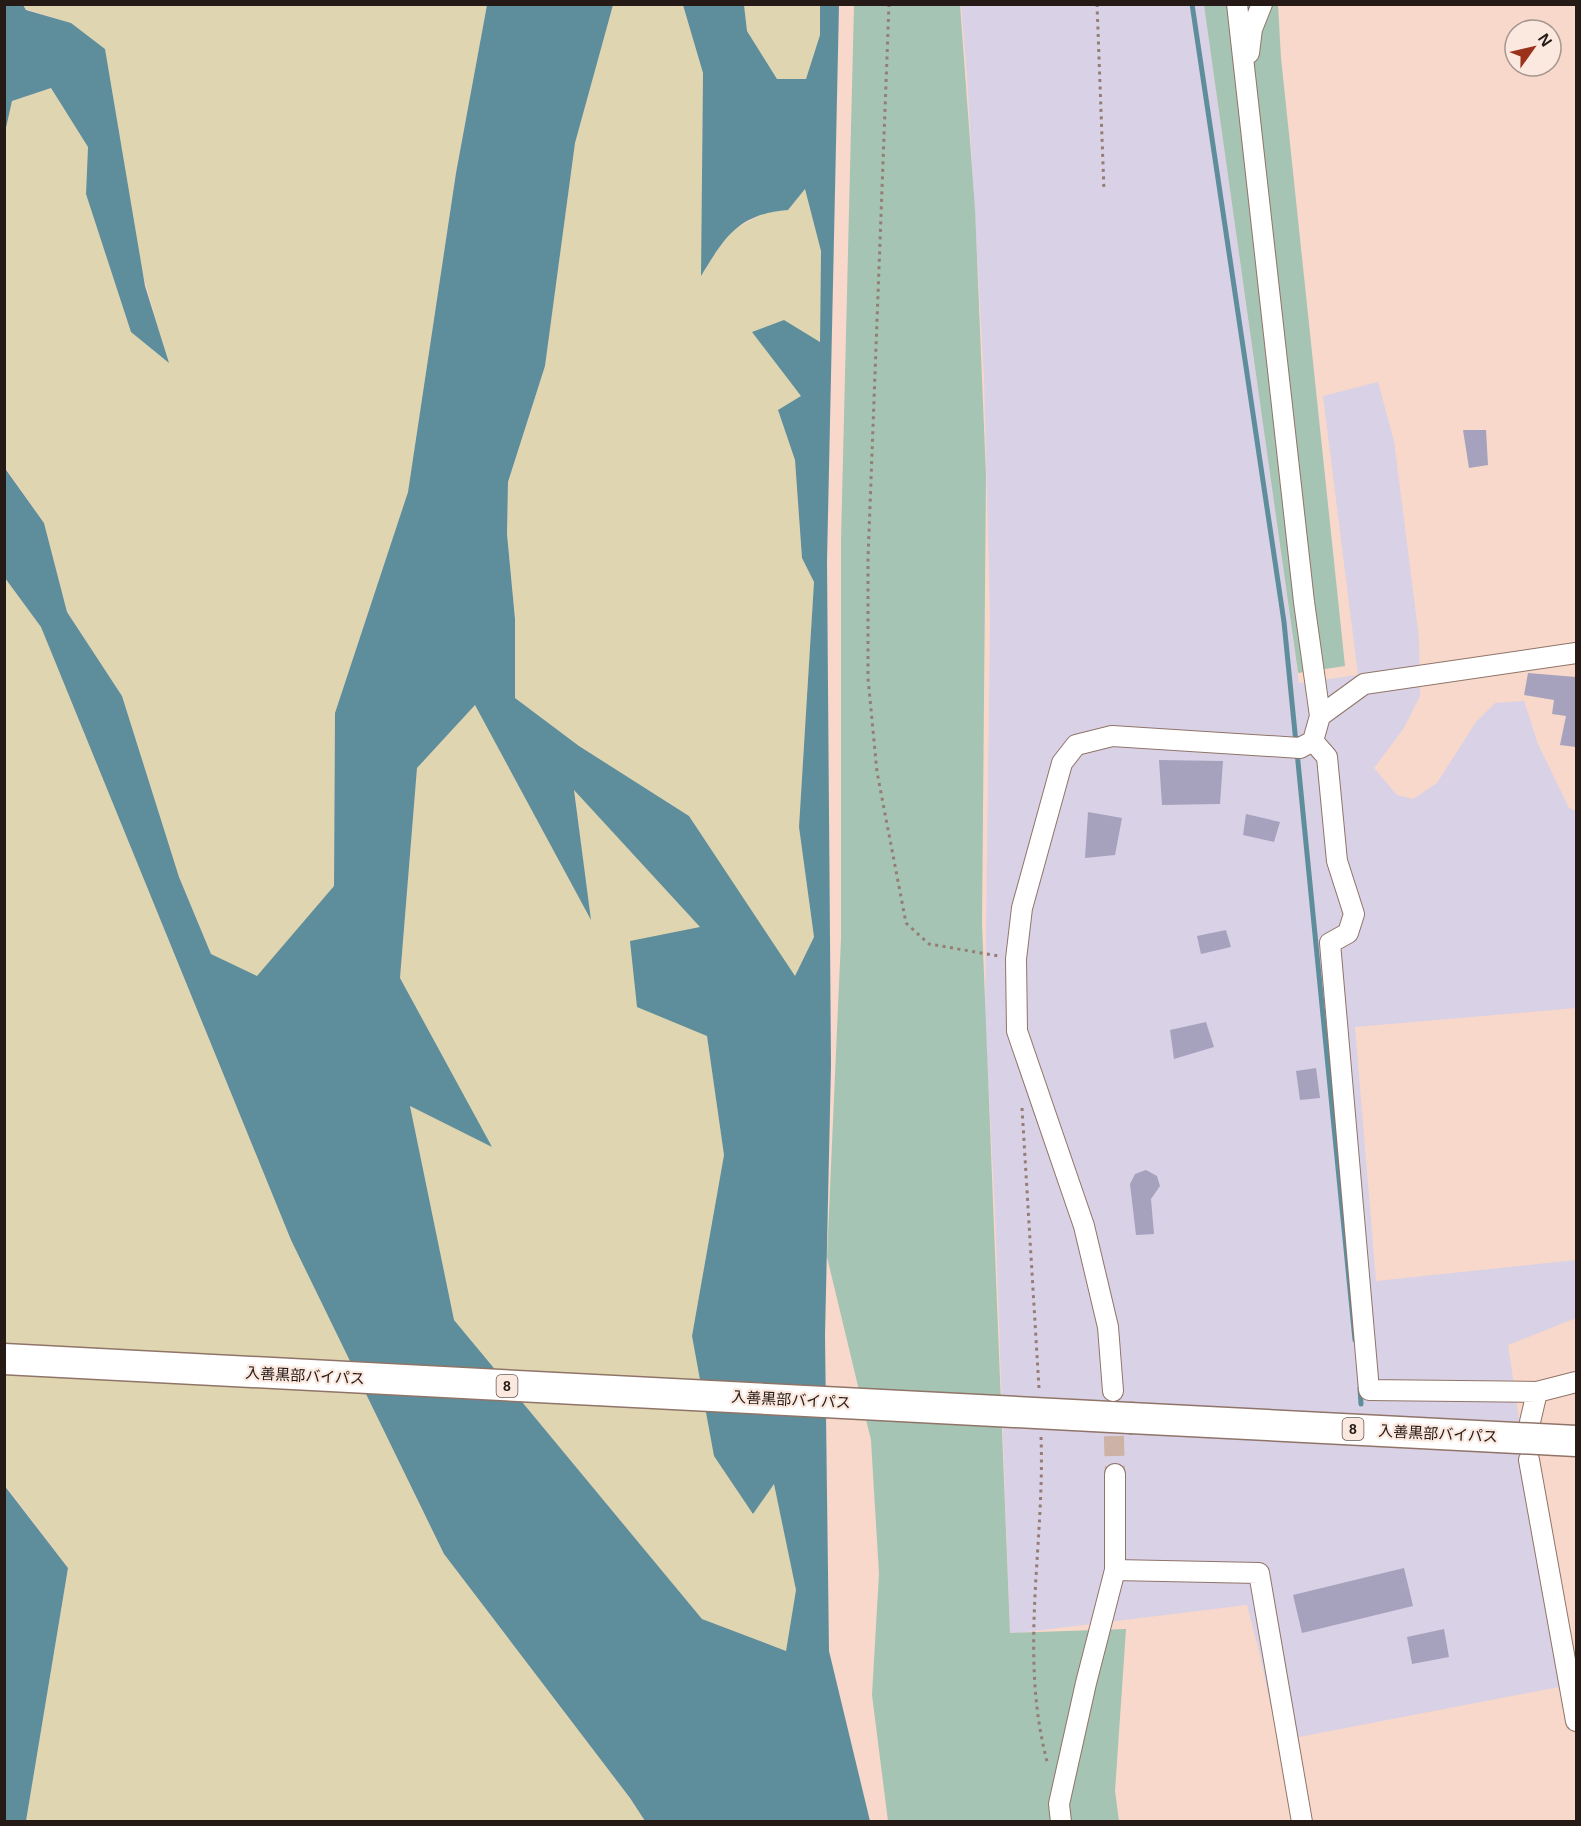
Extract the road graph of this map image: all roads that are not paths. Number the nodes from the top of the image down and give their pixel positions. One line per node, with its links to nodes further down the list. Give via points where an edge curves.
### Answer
1 (1237, 4): 3 (street)
2 (1262, 4): 3 (street, via 1252,29)
3 (1245, 76): 5 (street)
4 (1576, 653): 5 (street, via 1364,684)
5 (1320, 716): 6 (street)
6 (1313, 741): 9 (street, via 1300,748 1112,736 1076,745 1062,763 1022,909 1016,959 1017,1031 1084,1226 1108,1327); 10 (street, via 1327,757 1337,861 1354,914 1348,933 1330,943 1369,1390)
7 (4, 1359): 12 (highway, 入善黒部バイパス / 8, bridge)
8 (1576, 1382): 10 (street)
9 (1113, 1391)
10 (1537, 1392): 11 (street)
11 (1530, 1422)
12 (1576, 1442)
13 (1529, 1460): 16 (street)
14 (1115, 1474): 15 (street)
15 (1115, 1570): 18 (street, via 1059,1804); 19 (street, via 1259,1573)
16 (1568, 1632): 17 (street)
17 (1576, 1721)
18 (1061, 1821)
19 (1302, 1821)

